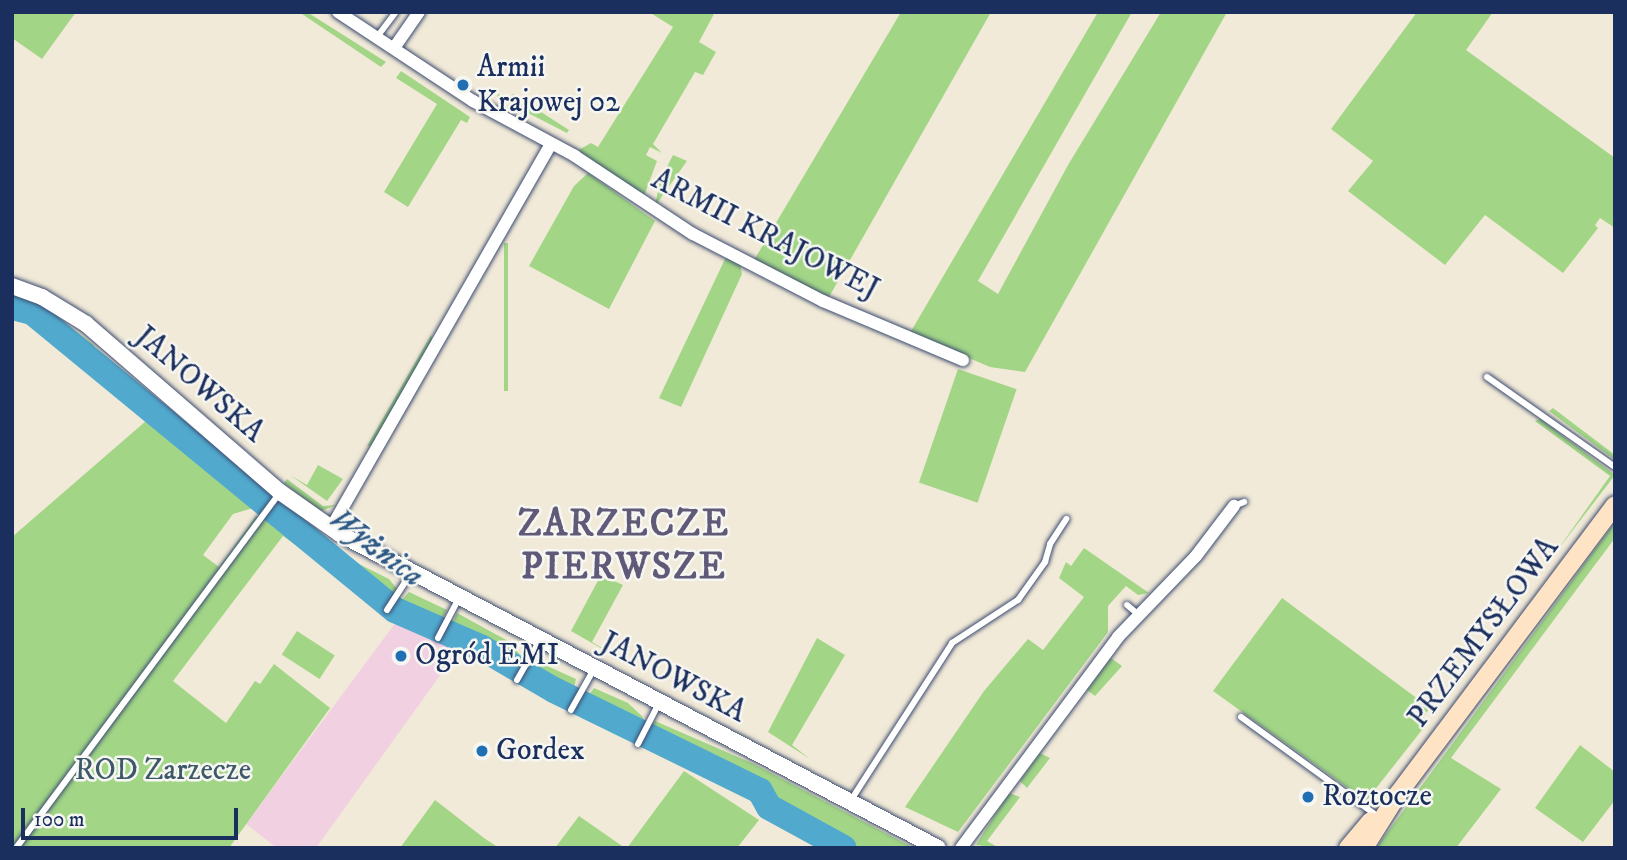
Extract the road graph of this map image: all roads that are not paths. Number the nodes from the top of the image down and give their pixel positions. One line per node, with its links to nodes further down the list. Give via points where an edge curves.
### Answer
1 (338, 12): 4 (street, ARMII KRAJOWEJ)
2 (396, 12): 4 (lane)
3 (419, 12): 5 (street)
4 (377, 37): 5 (street, ARMII KRAJOWEJ)
5 (394, 48): 6 (street, ARMII KRAJOWEJ)
6 (550, 146): 8 (street, ARMII KRAJOWEJ, via 573,155 693,234 823,301); 15 (street)
7 (12, 286): 11 (street, JANOWSKA, via 86,324)
8 (963, 360)
9 (1487, 377): 10 (lane)
10 (1615, 467)
11 (276, 498): 15 (street, JANOWSKA); 32 (lane, via 260,513)
12 (1238, 503): 20 (street, via 1196,556)
13 (1615, 505): 29 (main road, PRZEMYSŁOWA)
14 (1066, 519): 30 (lane, via 1045,562 1018,600 952,643)
15 (331, 528): 16 (street, JANOWSKA)
16 (411, 573): 17 (street, JANOWSKA); 19 (lane)
17 (459, 598): 21 (lane); 22 (street, JANOWSKA)
18 (1127, 605): 20 (lane)
19 (389, 607)
20 (1139, 615): 34 (street)
21 (438, 637)
22 (540, 640): 23 (street, JANOWSKA); 24 (lane)
23 (594, 669): 25 (street, JANOWSKA); 26 (lane)
24 (518, 678)
25 (659, 703): 28 (lane); 30 (street, JANOWSKA)
26 (572, 708)
27 (1241, 717): 31 (lane)
28 (639, 742)
29 (1398, 794): 31 (main road, PRZEMYSŁOWA); 36 (main road, PRZEMYSŁOWA)
30 (850, 802): 33 (street, JANOWSKA)
31 (1376, 815): 35 (main road, PRZEMYSŁOWA)
32 (16, 848)
33 (938, 848)
34 (961, 848)
35 (1348, 848)
36 (1364, 848)

